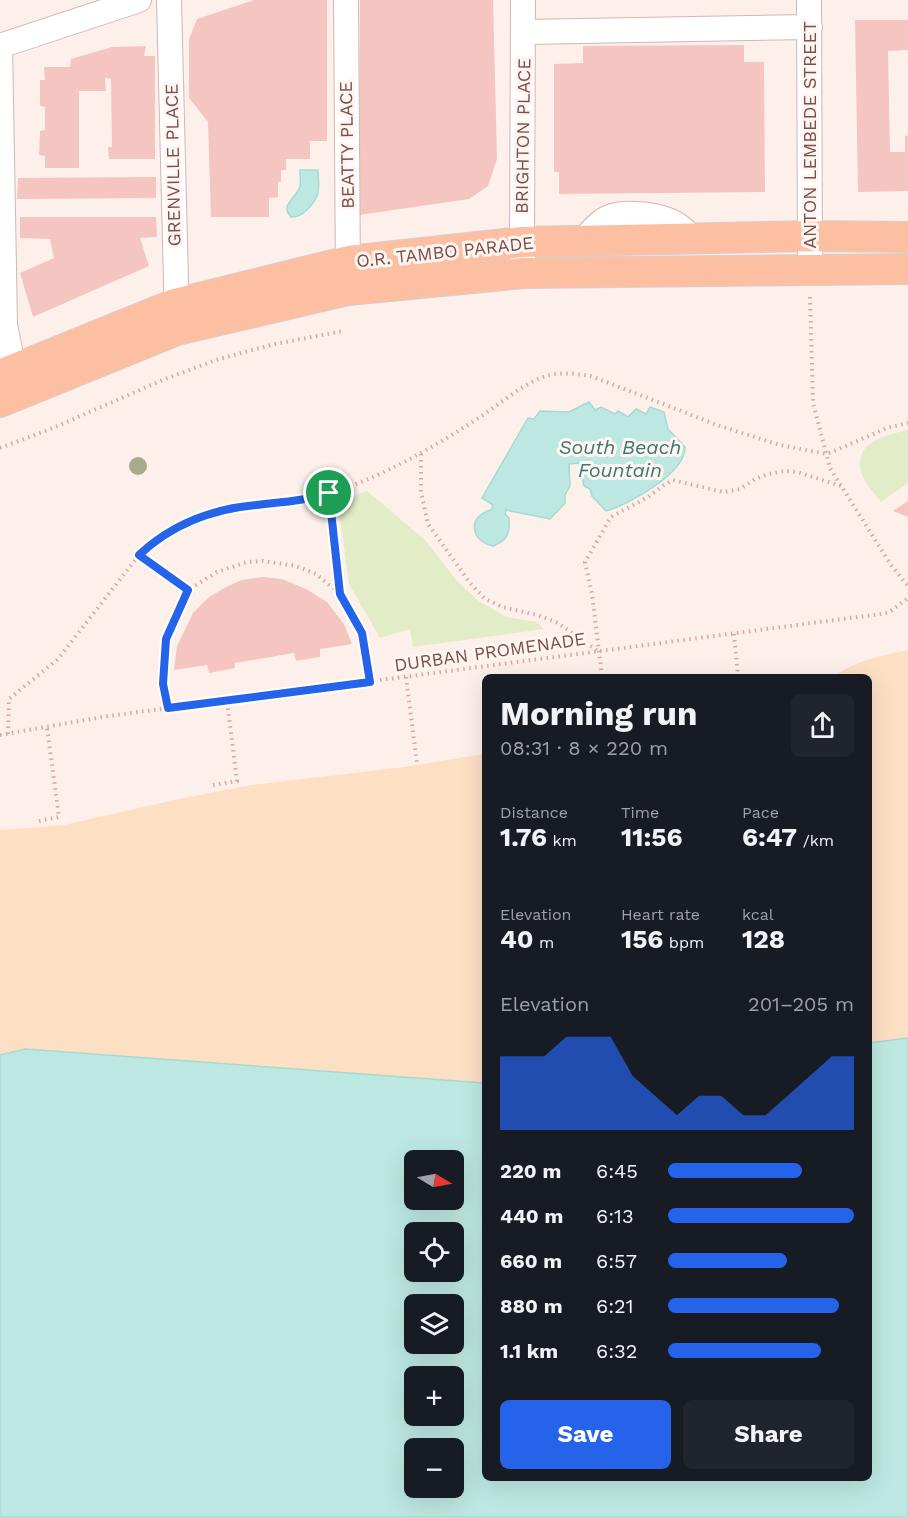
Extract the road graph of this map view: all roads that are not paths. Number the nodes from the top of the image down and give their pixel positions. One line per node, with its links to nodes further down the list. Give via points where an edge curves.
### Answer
1 (139, 0): 8 (street)
2 (169, 0): 17 (street, GRENVILLE PLACE)
3 (346, 0): 12 (street, BEATTY PLACE)
4 (523, 0): 7 (street, BRIGHTON PLACE)
5 (809, 0): 6 (street, ANTON LEMBEDE STREET)
6 (810, 27): 7 (street); 9 (street, ANTON LEMBEDE STREET)
7 (524, 32): 11 (street, BRIGHTON PLACE)
8 (0, 46): 18 (street, via 5,325)
9 (810, 236): 10 (main road, O.R. TAMBO PARADE); 11 (main road, O.R. TAMBO PARADE); 14 (street, ANTON LEMBEDE STREET)
10 (908, 237)
11 (522, 242): 12 (main road, O.R. TAMBO PARADE); 15 (street, BRIGHTON PLACE)
12 (349, 261): 16 (street, BEATTY PLACE); 17 (main road, O.R. TAMBO PARADE)
13 (908, 269): 14 (main road, O.R. TAMBO PARADE)
14 (810, 270): 15 (main road, O.R. TAMBO PARADE)
15 (524, 273): 16 (main road, O.R. TAMBO PARADE)
16 (348, 290): 17 (main road, O.R. TAMBO PARADE)
17 (176, 317): 18 (main road, O.R. TAMBO PARADE)
18 (10, 384)

